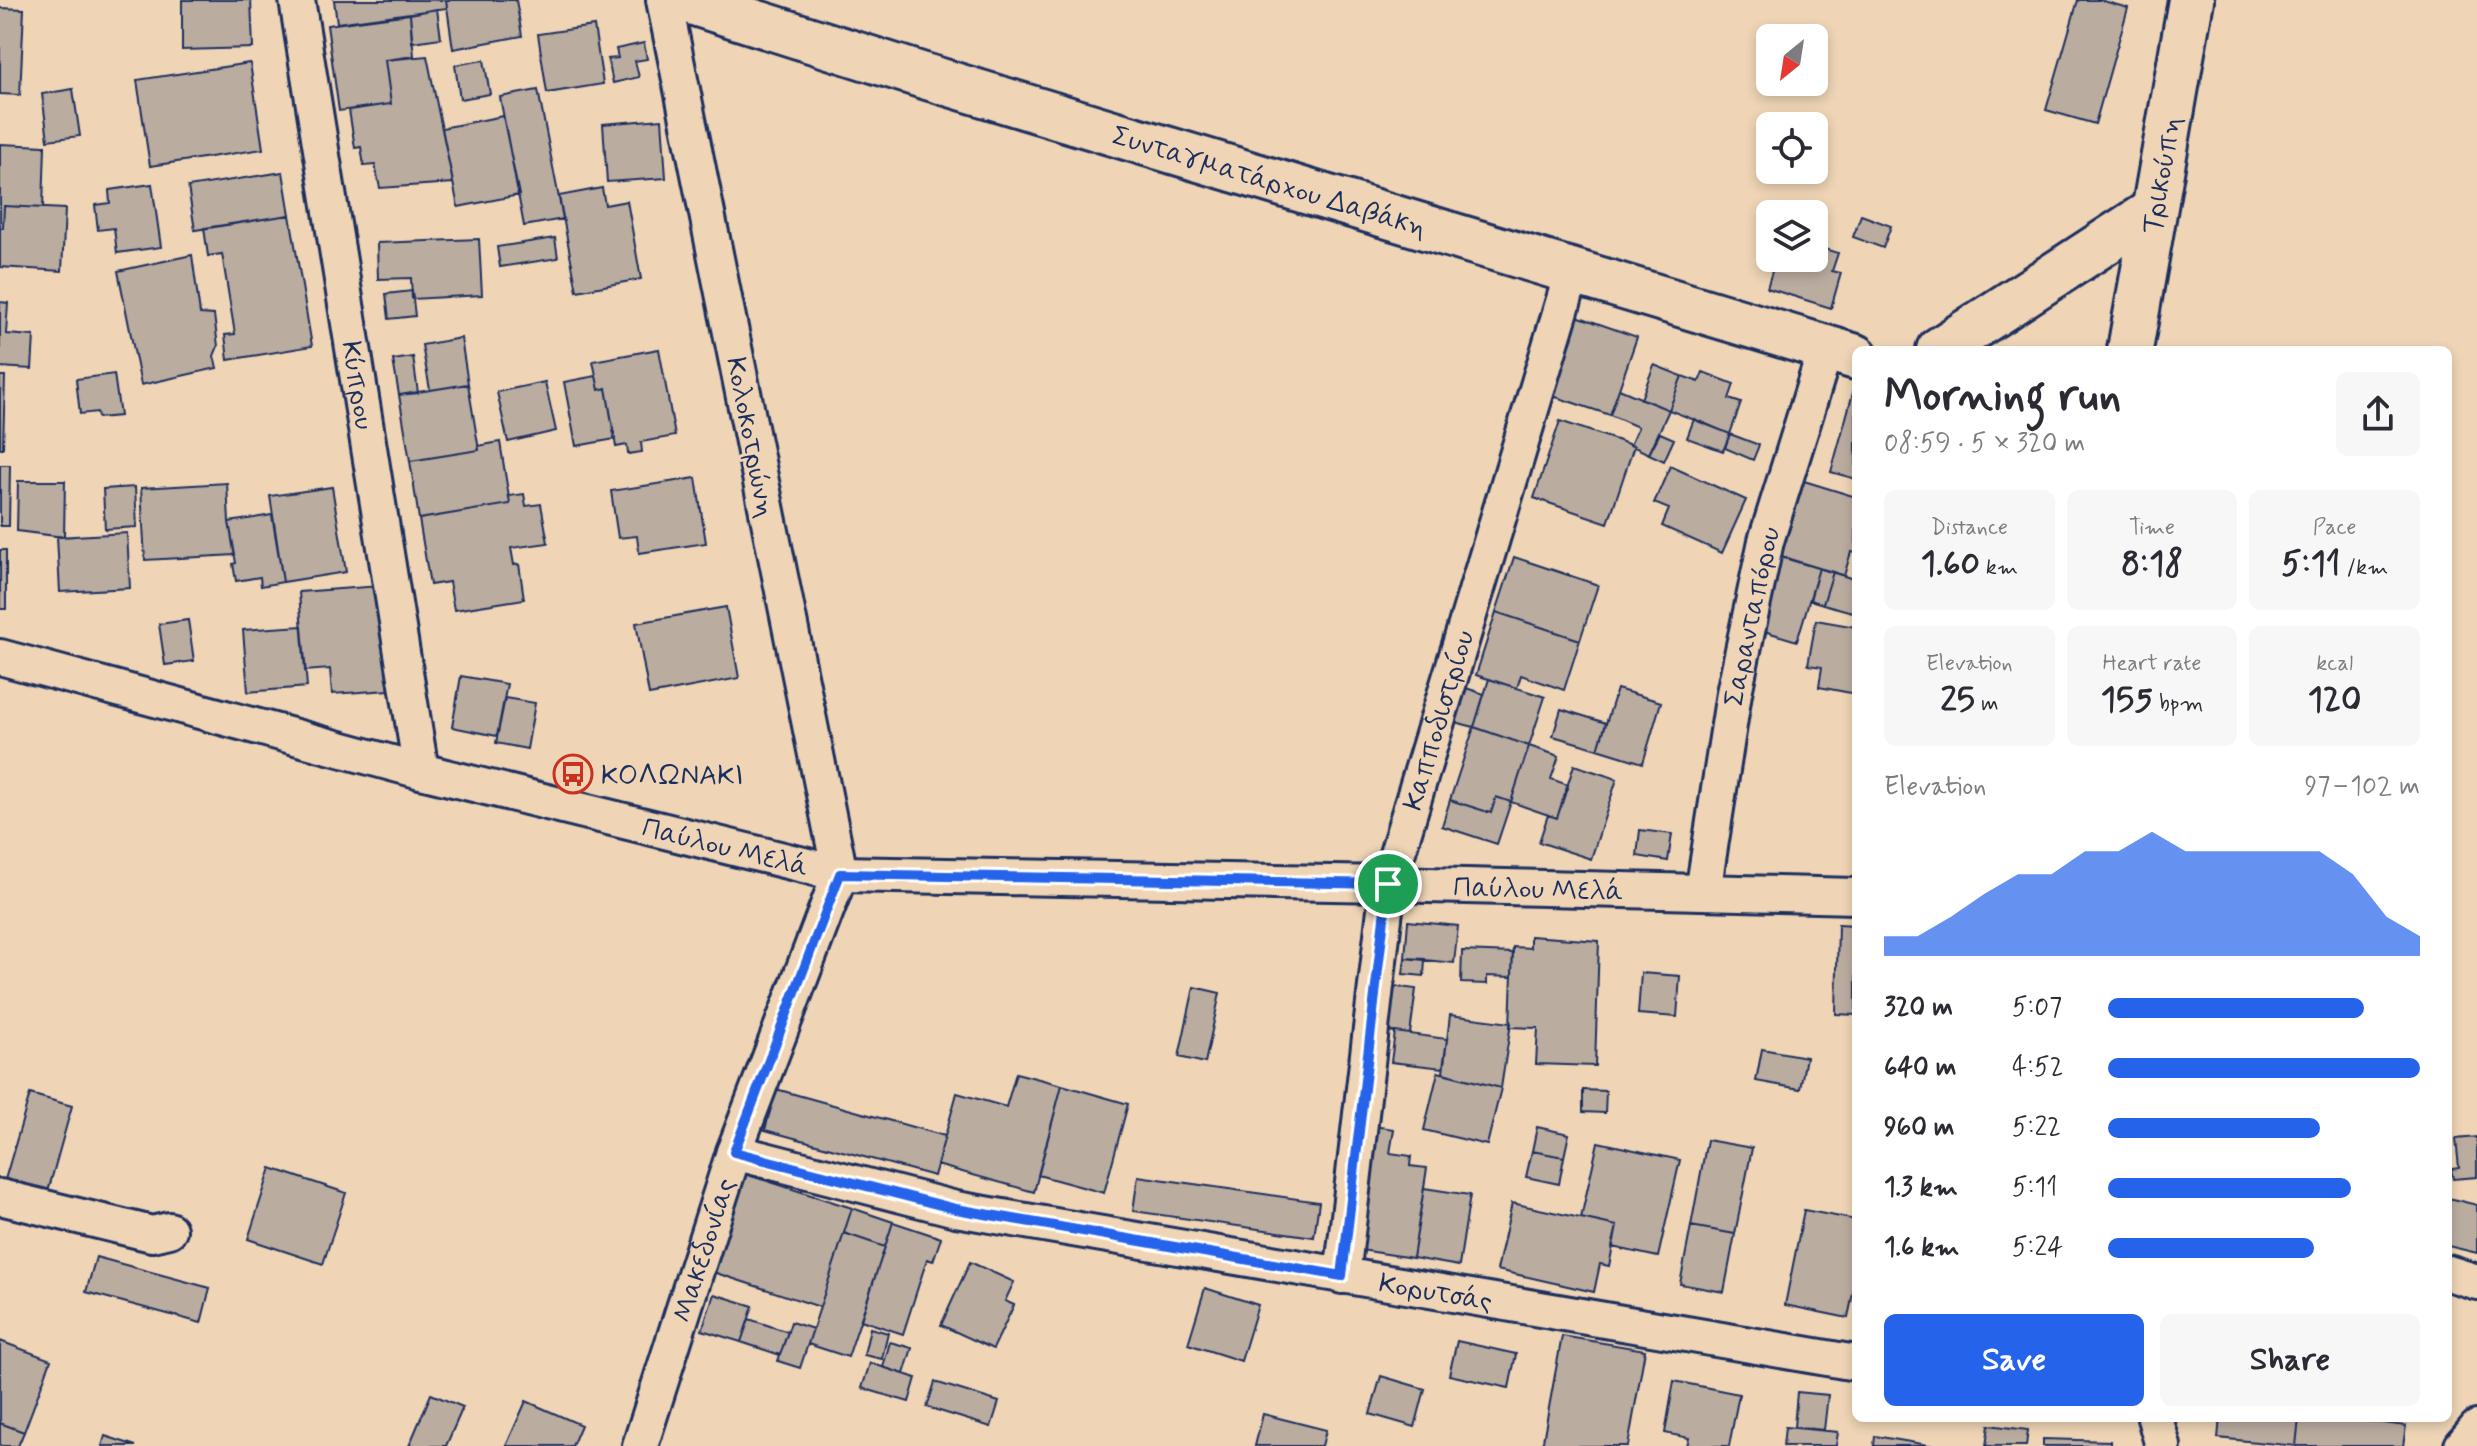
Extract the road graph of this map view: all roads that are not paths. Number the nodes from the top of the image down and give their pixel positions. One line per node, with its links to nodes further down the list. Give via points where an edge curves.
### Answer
1 (297, 0): 11 (street, Κύπρου)
2 (664, 0): 12 (street, Κολοκοτρώνη)
3 (685, 0): 6 (street, Συνταγματάρχου Δαβάκη)
4 (2191, 0): 5 (street, Τρικούπη)
5 (2153, 211): 7 (street); 8 (street, Τρικούπη)
6 (1573, 270): 9 (street, Συνταγματάρχου Δαβάκη); 13 (street, Καπποδιστρίου)
7 (1945, 346)
8 (2131, 346)
9 (1841, 353): 14 (street, Σαρανταπόρου, via 1766,541 1734,693)
10 (0, 657): 11 (street, Παύλου Μελά)
11 (421, 771): 12 (street, Παύλου Μελά)
12 (840, 874): 13 (street, Παύλου Μελά); 16 (street, Μακεδονίας)
13 (1388, 884): 14 (street, Παύλου Μελά); 20 (street, Καπποδιστρίου)
14 (1703, 892): 15 (street, Παύλου Μελά)
15 (1852, 896)
16 (734, 1152): 20 (street, Κορυτσάς, via 956,1209); 25 (street, Μακεδονίας)
17 (0, 1197): 18 (street, via 152,1234)
18 (169, 1230)
19 (2452, 1274): 21 (street)
20 (1342, 1276): 22 (street, Κορυτσάς)
21 (2477, 1282)
22 (1852, 1362)
23 (2156, 1422): 26 (street)
24 (2477, 1428): 27 (street)
25 (640, 1446)
26 (2163, 1446)
27 (2462, 1446)

